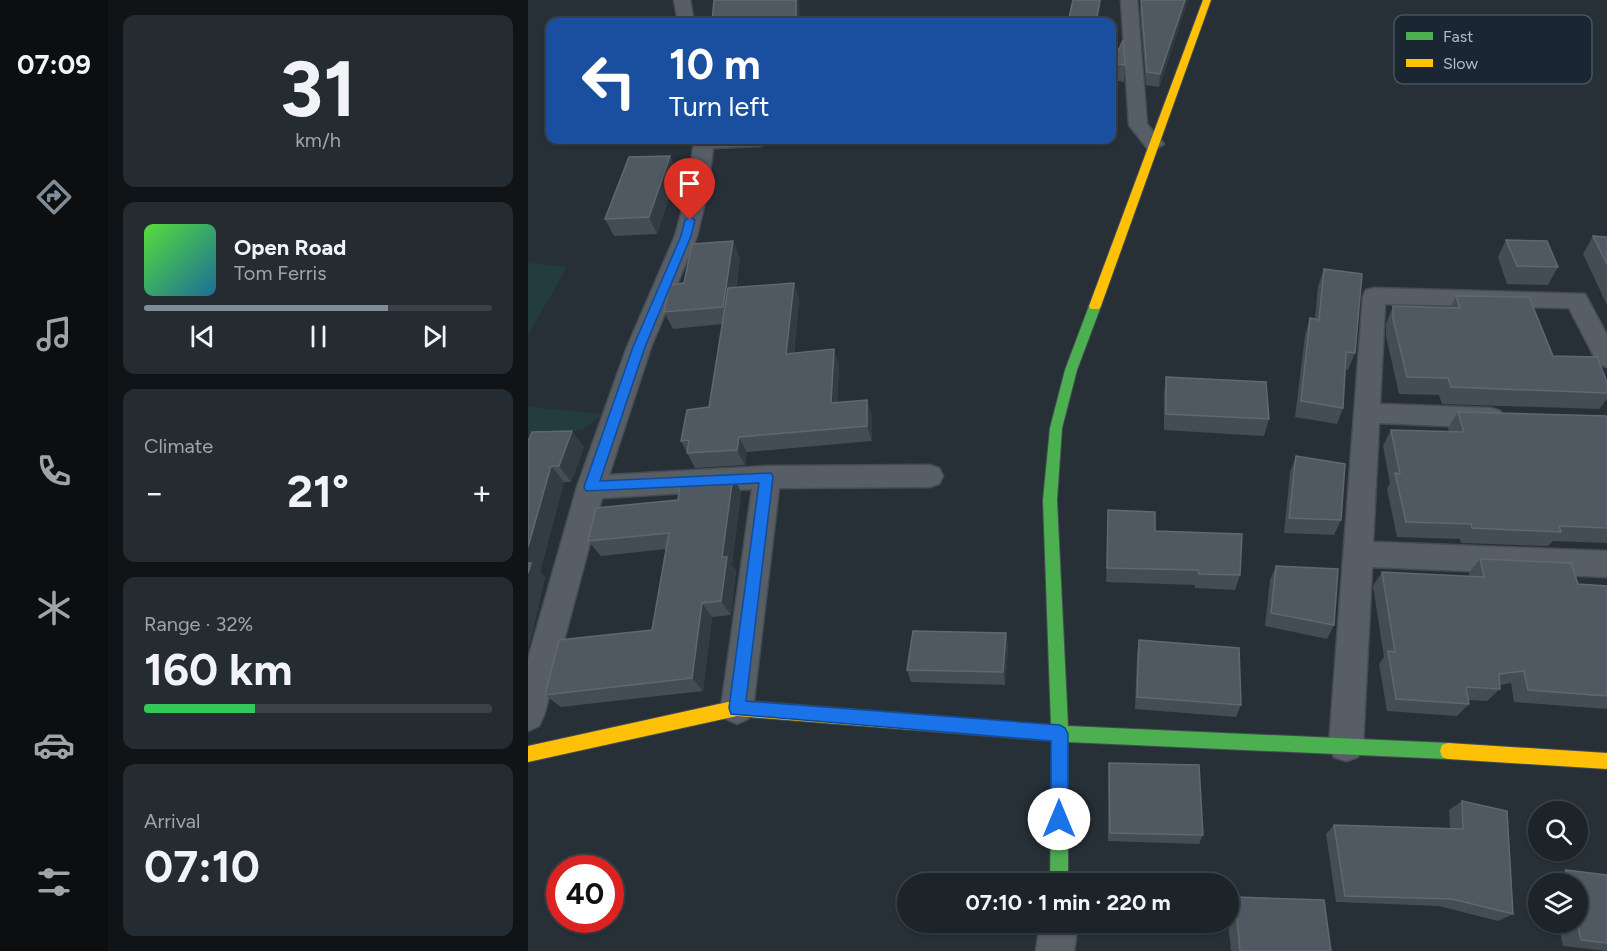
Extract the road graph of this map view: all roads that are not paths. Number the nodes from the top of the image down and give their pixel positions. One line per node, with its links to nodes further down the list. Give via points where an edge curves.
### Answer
1 (682, 0): 4 (street)
2 (1129, 0): 6 (street, via 1137,125)
3 (1207, 0): 6 (street)
4 (685, 18)
5 (705, 144): 12 (street, via 686,236 639,347)
6 (1154, 144): 17 (street, via 1071,370 1056,428 1050,500)
7 (1607, 358): 8 (street, via 1577,300 1374,296)
8 (1367, 413): 9 (street); 13 (street)
9 (1515, 419)
10 (929, 476): 11 (street)
11 (766, 477): 12 (street); 15 (street)
12 (591, 487): 16 (street)
13 (1358, 554): 14 (street); 18 (street)
14 (1607, 564)
15 (737, 708): 17 (street); 19 (street)
16 (528, 715)
17 (1060, 734): 18 (street); 21 (street)
18 (1346, 745): 20 (street)
19 (528, 754)
20 (1607, 761)
21 (1059, 873)
22 (1057, 933): 23 (street)
23 (1055, 951)

